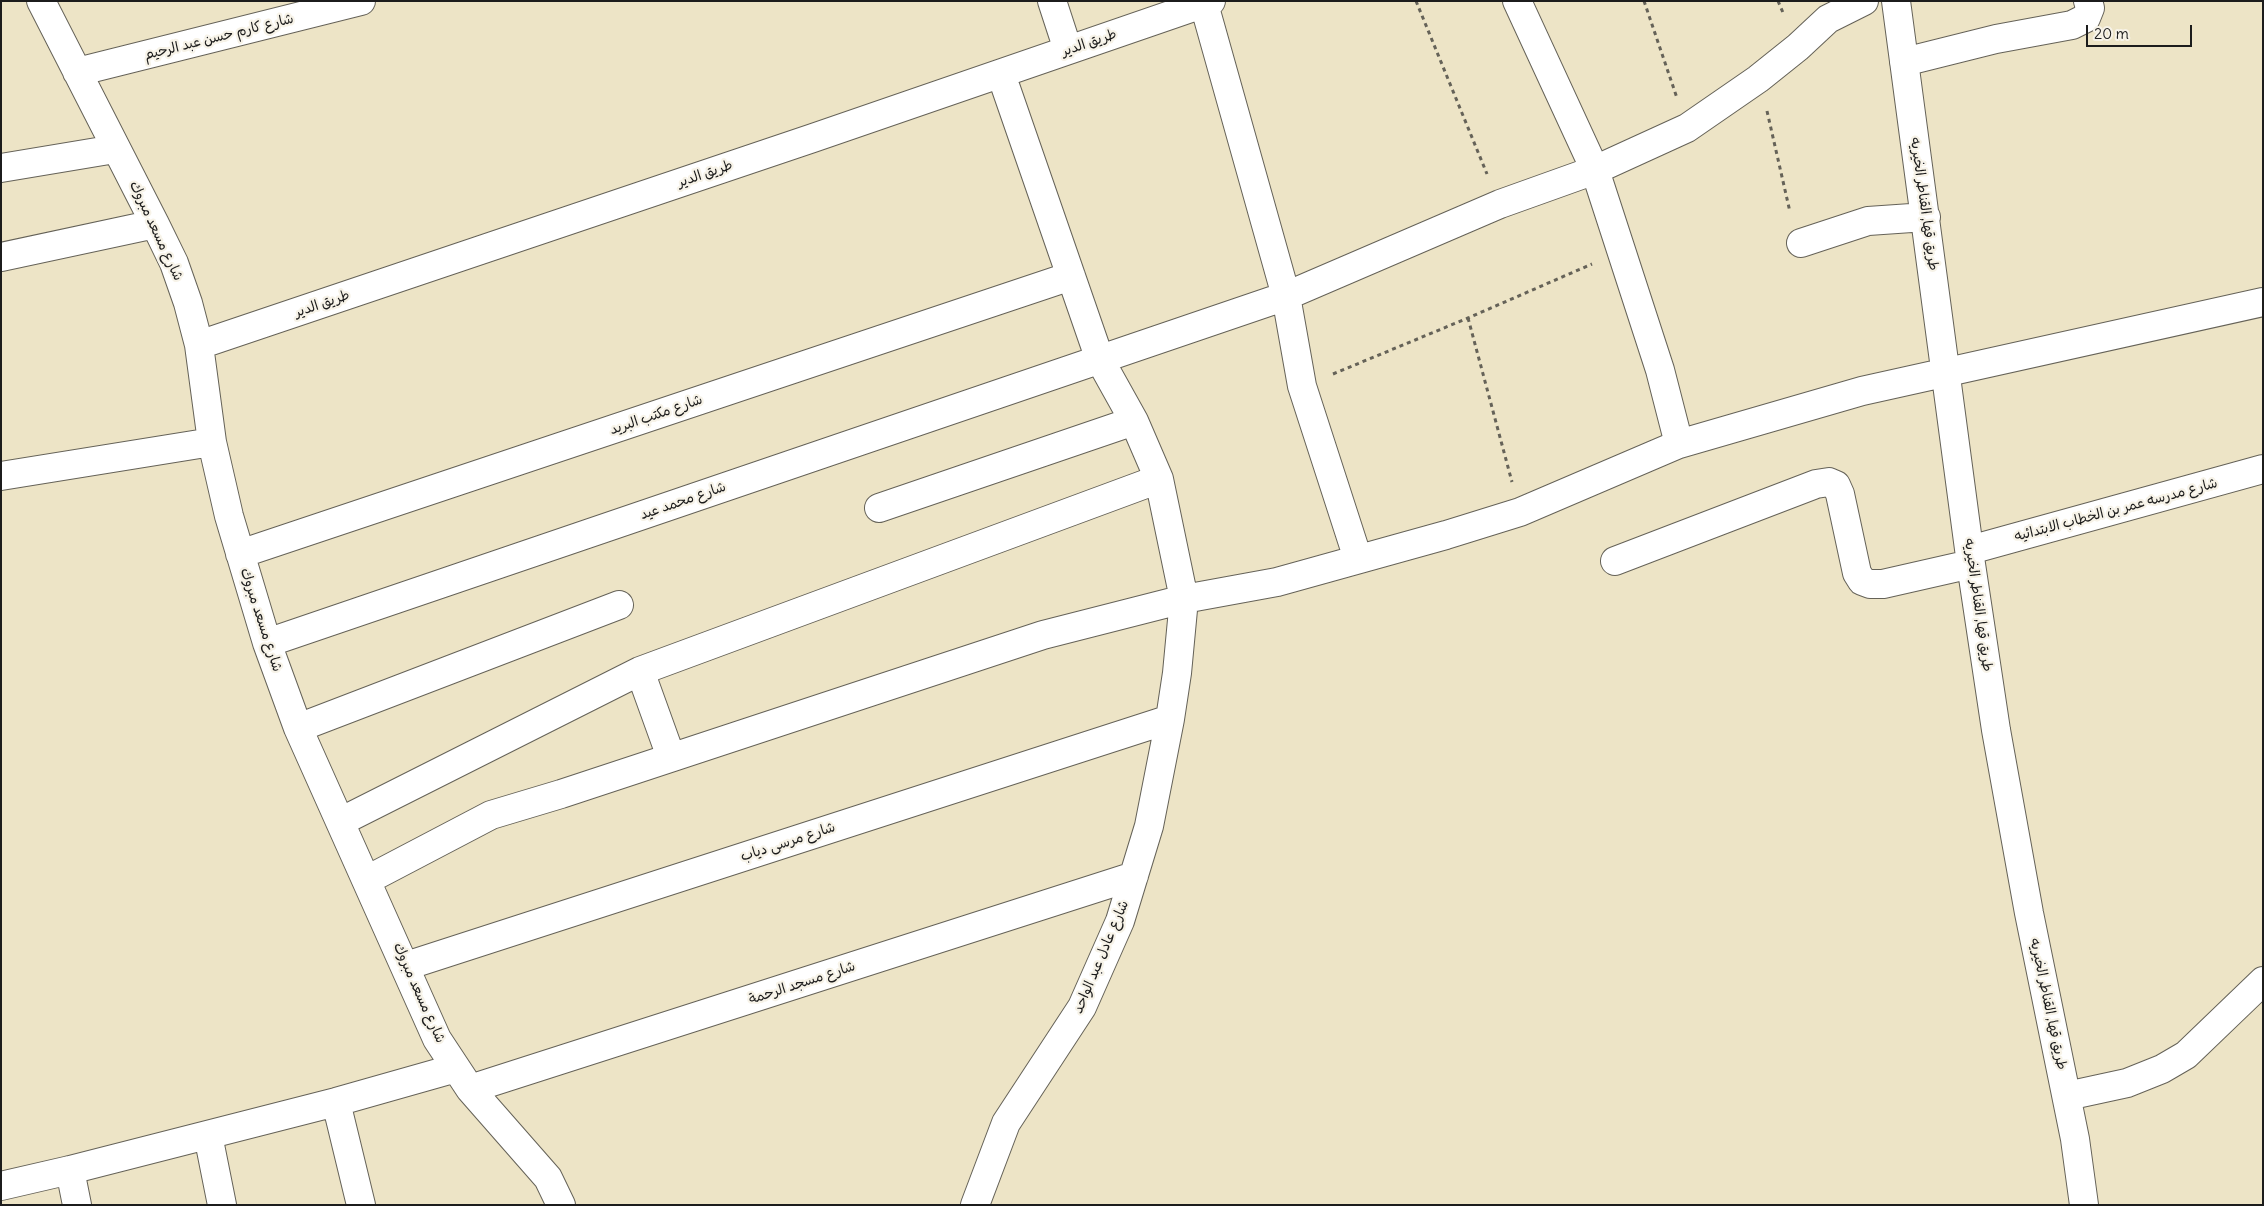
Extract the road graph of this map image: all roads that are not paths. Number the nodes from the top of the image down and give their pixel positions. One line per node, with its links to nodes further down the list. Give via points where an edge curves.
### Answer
1 (41, 1): 12 (street, شارع مسعد مبروك)
2 (361, 1): 12 (street, شارع كارم حسن عبد الرحيم)
3 (1052, 1): 10 (street)
4 (1518, 1): 16 (street)
5 (1864, 1): 16 (street, شارع محمد عيد, via 1828,19 1758,79 1687,128)
6 (1896, 1): 11 (street, طريق قها, القناطر الخيريه)
7 (2088, 1): 11 (street, via 2090,8 2086,18 2072,25 1996,39)
8 (1208, 2): 9 (street, طريق الدير); 22 (street)
9 (1148, 12): 10 (street, طريق الدير)
10 (1068, 50): 13 (street, طريق الدير)
11 (1904, 62): 17 (street, طريق قها, القناطر الخيريه)
12 (77, 72): 14 (street, شارع مسعد مبروك)
13 (1000, 74): 21 (street, شارع عادل عبد الواحد); 24 (street, طريق الدير)
14 (116, 149): 15 (street); 18 (street, شارع مسعد مبروك)
15 (1, 168)
16 (1595, 170): 22 (street, شارع محمد عيد, via 1500,204); 29 (street, via 1660,370)
17 (1926, 217): 19 (street, via 1868,220); 26 (street, طريق قها, القناطر الخيريه)
18 (155, 224): 20 (street); 24 (street, شارع مسعد مبروك, via 174,263)
19 (1801, 243)
20 (1, 257)
21 (1071, 276): 25 (street, شارع عادل عبد الواحد); 34 (street, شارع مكتب البريد)
22 (1286, 296): 25 (street, شارع محمد عيد); 36 (street, via 1302,386)
23 (2263, 302): 26 (street)
24 (199, 345): 28 (street, شارع مسعد مبروك)
25 (1100, 360): 27 (street, شارع عادل عبد الواحد); 40 (street, شارع محمد عيد)
26 (1946, 372): 29 (street, via 1862,391); 35 (street, طريق قها, القناطر الخيريه)
27 (1134, 421): 32 (street, شارع عادل عبد الواحد); 33 (street)
28 (212, 442): 31 (street); 34 (street, شارع مسعد مبروك)
29 (1679, 444): 36 (street, via 1520,512)
30 (2263, 469): 35 (street, شارع مدرسه عمر بن الخطاب الابتدائيه)
31 (1, 476)
32 (1159, 479): 38 (street, شارع عادل عبد الواحد); 41 (street)
33 (879, 508)
34 (240, 554): 40 (street, شارع مسعد مبروك)
35 (1970, 557): 37 (street, شارع مدرسه عمر بن الخطاب الابتدائيه, via 1883,584 1862,581 1857,573 1840,494 1829,482 1816,484); 51 (street, طريق قها, القناطر الخيريه, via 2025,894)
36 (1358, 559): 38 (street, via 1277,582)
37 (1615, 562)
38 (1184, 599): 42 (street, شارع عادل عبد الواحد); 44 (street, via 1043,635)
39 (619, 605): 43 (street)
40 (267, 643): 43 (street, شارع مسعد مبروك)
41 (640, 671): 44 (street); 45 (street)
42 (1170, 719): 46 (street, شارع عادل عبد الواحد, via 1149,826); 48 (street, شارع مرسى دياب)
43 (298, 728): 45 (street, شارع مسعد مبروك)
44 (671, 757): 47 (street, via 491,815)
45 (340, 822): 47 (street, شارع مسعد مبروك)
46 (1134, 876): 50 (street, شارع مسجد الرحمة); 60 (street, شارع عادل عبد الواحد, via 1120,921 1082,1007 1006,1123)
47 (367, 880): 48 (street, شارع مسعد مبروك)
48 (406, 966): 50 (street, شارع مسعد مبروك, via 438,1038)
49 (2263, 981): 51 (street, via 2186,1055 2127,1083)
50 (463, 1079): 52 (street, شارع مسجد الرحمة); 59 (street, شارع مسعد مبروك, via 548,1178)
51 (2067, 1096): 61 (street, طريق قها, القناطر الخيريه)
52 (336, 1102): 53 (street, شارع مسجد الرحمة); 58 (street)
53 (208, 1135): 54 (street, شارع مسجد الرحمة); 57 (street)
54 (70, 1170): 55 (street, شارع مسجد الرحمة); 56 (street)
55 (1, 1186)
56 (77, 1205)
57 (222, 1205)
58 (361, 1205)
59 (561, 1205)
60 (975, 1205)
61 (2084, 1205)

